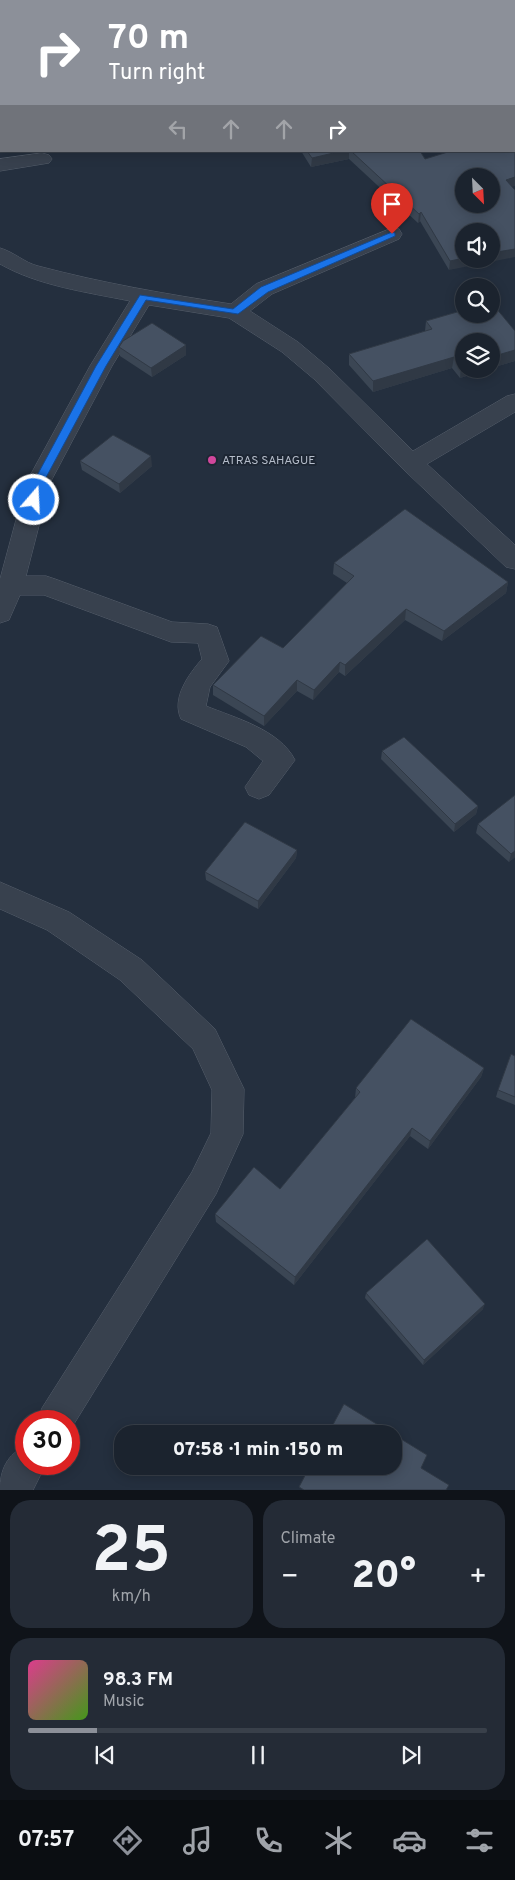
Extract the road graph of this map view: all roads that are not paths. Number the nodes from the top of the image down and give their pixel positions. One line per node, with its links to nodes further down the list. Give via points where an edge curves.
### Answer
1 (42, 159): 2 (street)
2 (0, 164)
3 (392, 234): 6 (street, via 264,290)
4 (0, 256): 5 (street, via 27,270)
5 (143, 297): 6 (street); 10 (street, via 101,366 38,483)
6 (235, 312): 8 (street, via 290,347 322,374)
7 (515, 402): 8 (street)
8 (411, 463): 9 (street)
9 (515, 560)
10 (11, 585): 11 (street); 12 (street, via 46,586 171,632 208,634 216,661 197,683 191,712 256,738 281,760)
11 (0, 613)
12 (259, 787)
13 (0, 895): 14 (street, via 58,920 131,970 204,1039 228,1088 227,1134 204,1183)
14 (62, 1410)
15 (21, 1475): 16 (street)
16 (11, 1490)

